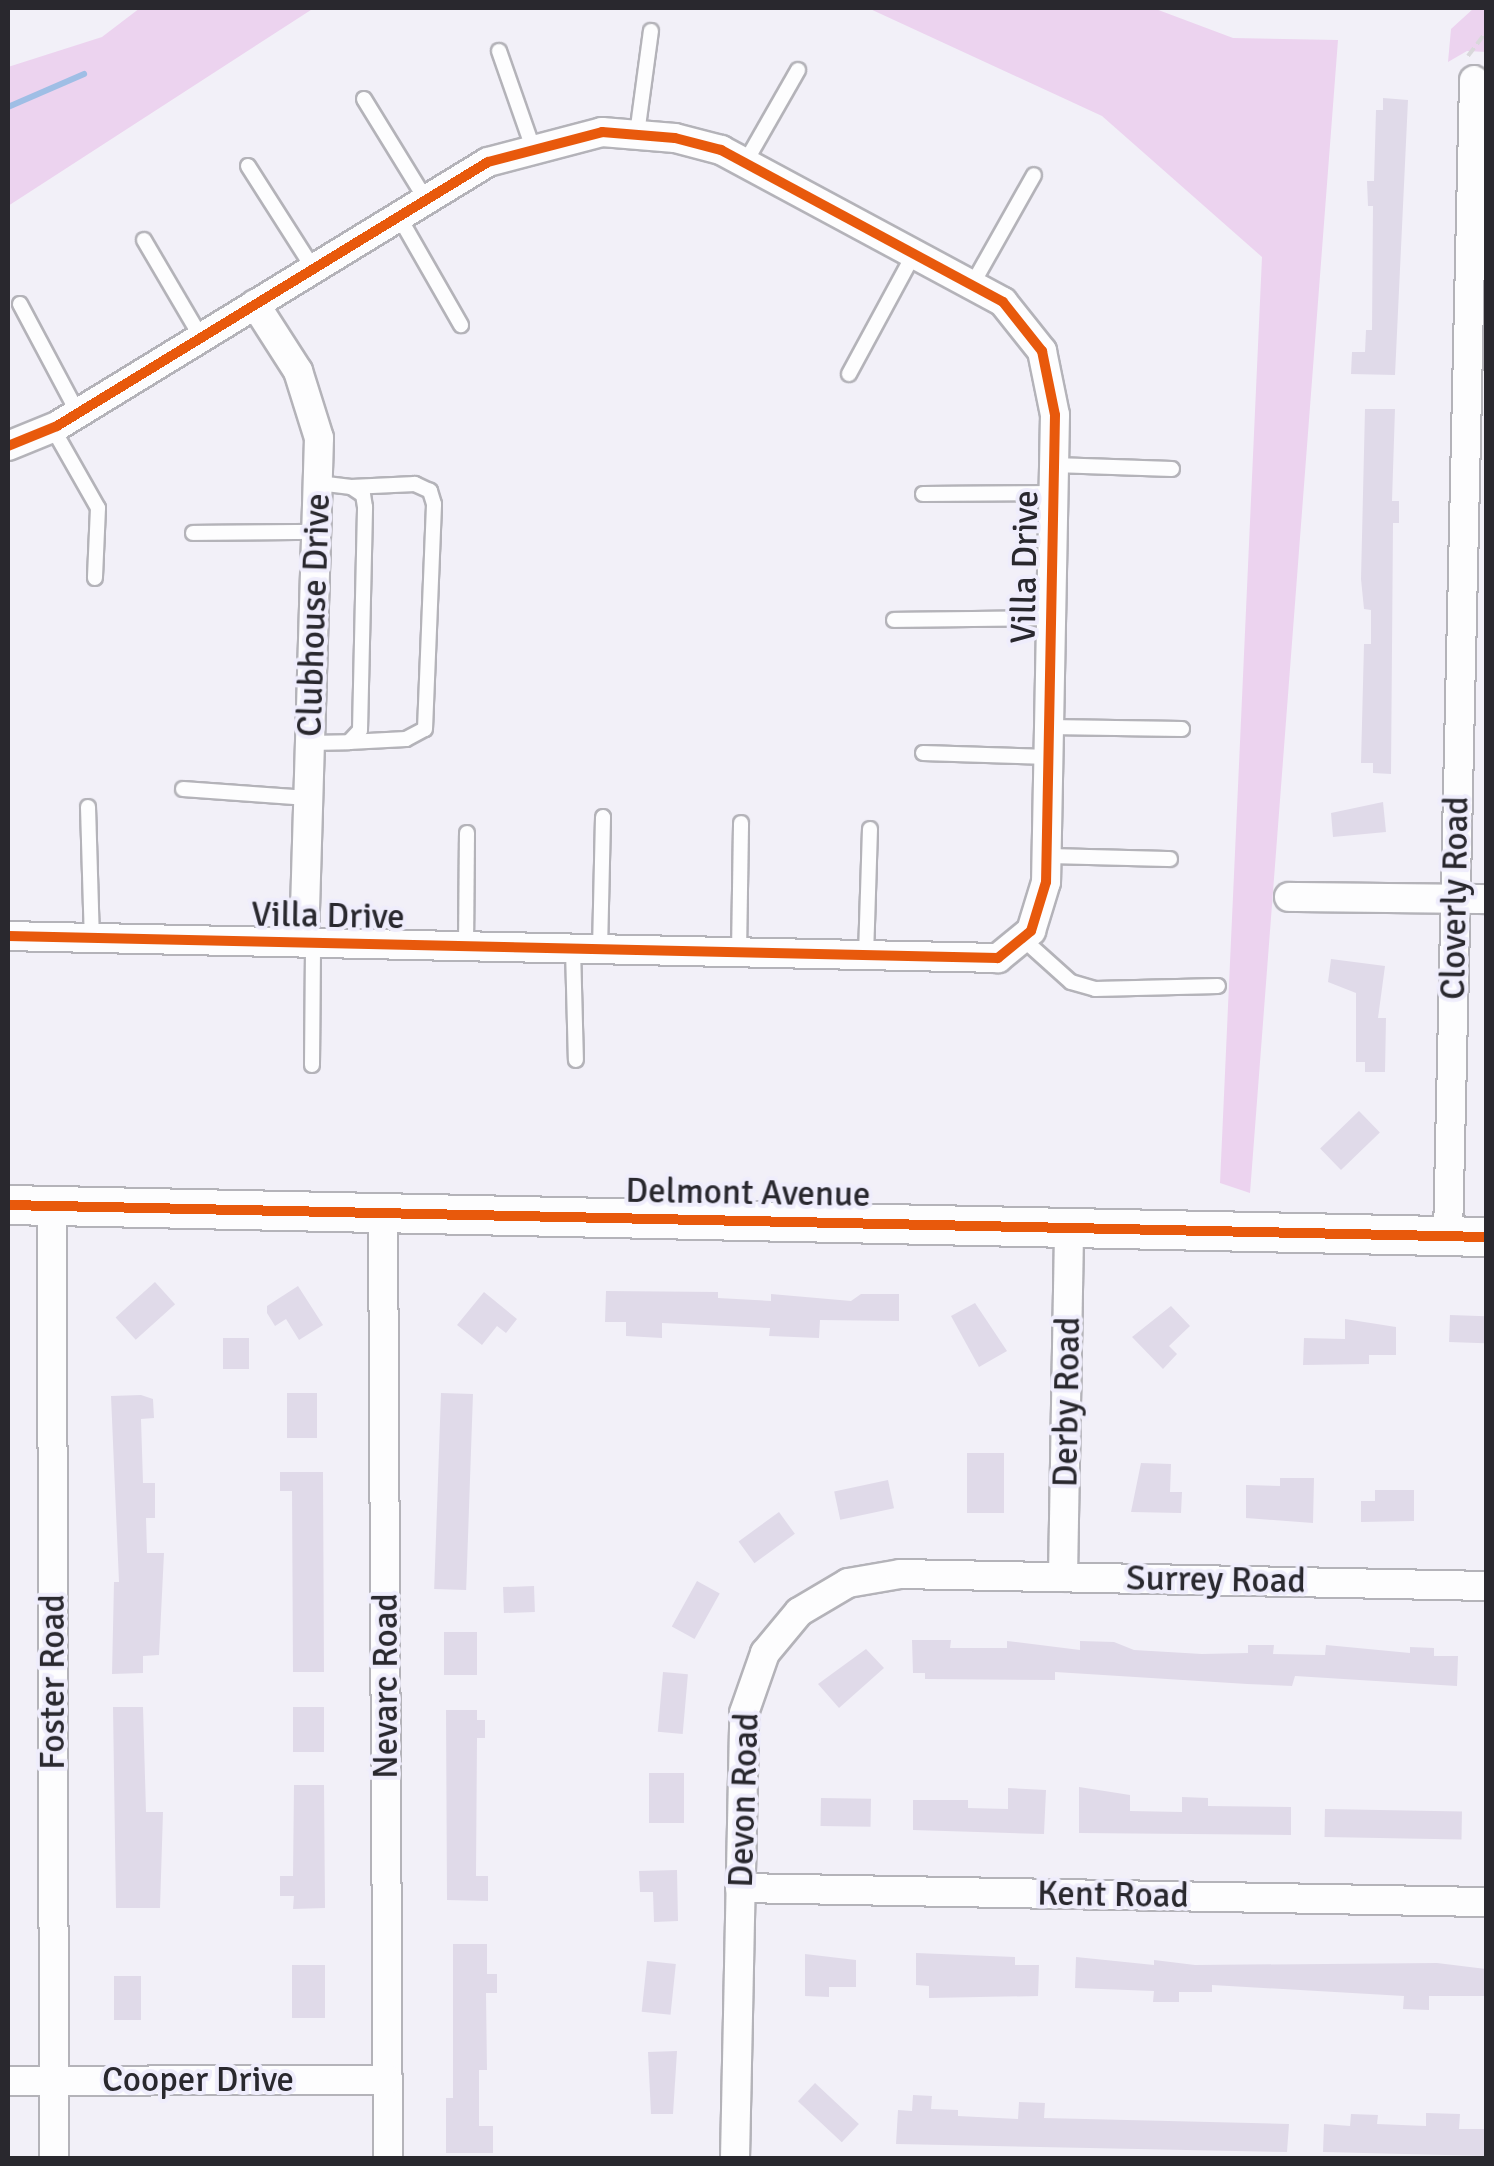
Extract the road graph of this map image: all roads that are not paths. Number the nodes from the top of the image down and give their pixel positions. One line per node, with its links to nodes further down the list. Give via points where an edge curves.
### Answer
1 (650, 31): 6 (lane)
2 (499, 51): 7 (lane)
3 (798, 70): 8 (lane)
4 (1474, 80): 13 (street, Cloverly Road)
5 (364, 98): 11 (lane)
6 (638, 134): 7 (street, Villa Drive, via 602,132); 8 (street, Villa Drive, via 721,150)
7 (532, 146): 11 (street, Villa Drive)
8 (746, 162): 15 (street, Villa Drive)
9 (248, 166): 16 (lane)
10 (1034, 175): 17 (lane)
11 (425, 198): 12 (street, Villa Drive)
12 (398, 215): 16 (street, Villa Drive); 20 (lane)
13 (1478, 236): 33 (street, Cloverly Road)
14 (144, 240): 21 (lane)
15 (914, 254): 17 (street, Villa Drive); 22 (lane)
16 (313, 268): 19 (street, Villa Drive)
17 (972, 286): 27 (street, Villa Drive, via 1021,318 1042,351 1052,388)
18 (20, 304): 23 (lane)
19 (255, 304): 21 (street, Villa Drive); 28 (street, Clubhouse Drive, via 310,397 319,438)
20 (461, 325)
21 (201, 336): 23 (street, Villa Drive)
22 (849, 374)
23 (78, 412): 24 (street, Villa Drive)
24 (52, 428): 25 (street, Villa Drive); 34 (lane, via 98,508)
25 (8, 446)
26 (1172, 469): 27 (lane)
27 (1054, 479): 30 (lane); 35 (street, Villa Drive)
28 (318, 483): 29 (lane); 31 (street, Clubhouse Drive)
29 (351, 486): 39 (lane, via 365,506 360,730); 39 (lane, via 415,484 430,491 434,504 425,730 406,740)
30 (923, 494)
31 (316, 532): 32 (lane); 40 (street, Clubhouse Drive)
32 (193, 533)
33 (1474, 569): 53 (street, Cloverly Road)
34 (95, 578)
35 (1051, 618): 36 (lane); 37 (street, Villa Drive)
36 (894, 620)
37 (1049, 727): 38 (lane); 42 (street, Villa Drive)
38 (1182, 728)
39 (348, 742): 40 (lane)
40 (310, 743): 44 (street, Clubhouse Drive)
41 (923, 753): 42 (lane)
42 (1049, 757): 50 (street, Villa Drive)
43 (182, 789): 44 (lane)
44 (308, 798): 58 (street, Clubhouse Drive)
45 (88, 807): 56 (lane)
46 (603, 817): 60 (lane)
47 (742, 822): 61 (lane)
48 (870, 829): 62 (lane)
49 (467, 833): 59 (lane)
50 (1047, 856): 51 (lane); 57 (street, Villa Drive, via 1042,910)
51 (1170, 859)
52 (1289, 898): 53 (street)
53 (1454, 898): 54 (street); 70 (street, Cloverly Road)
54 (1486, 898)
55 (8, 936): 56 (street, Villa Drive)
56 (92, 938): 58 (street, Villa Drive)
57 (1023, 939): 62 (street, Villa Drive, via 998,958); 63 (lane, via 1071,982 1096,989)
58 (308, 942): 59 (street, Villa Drive); 65 (lane)
59 (466, 946): 60 (street, Villa Drive)
60 (586, 950): 61 (street, Villa Drive); 64 (lane)
61 (739, 954): 62 (street, Villa Drive)
62 (866, 956)
63 (1218, 986)
64 (576, 1060)
65 (312, 1065)
66 (8, 1204): 67 (street, Delmont Avenue)
67 (52, 1206): 68 (street, Delmont Avenue); 77 (street, Foster Road)
68 (383, 1213): 69 (street, Delmont Avenue); 78 (street, Nevarc Road)
69 (1070, 1228): 70 (street, Delmont Avenue); 73 (street, Derby Road)
70 (1448, 1236): 71 (street, Delmont Avenue)
71 (1486, 1237)
72 (945, 1575): 73 (street, Surrey Road); 75 (street, Devon Road, via 848,1583 798,1612 764,1653 744,1713)
73 (1063, 1577): 74 (street, Surrey Road)
74 (1486, 1586)
75 (740, 1888): 76 (street, Kent Road); 82 (street, Devon Road)
76 (1486, 1902)
77 (54, 2080): 78 (street, Cooper Drive); 79 (street, Cooper Drive); 80 (street, Foster Road)
78 (388, 2080): 81 (street, Nevarc Road)
79 (8, 2081)
80 (54, 2158)
81 (388, 2158)
82 (736, 2158)

